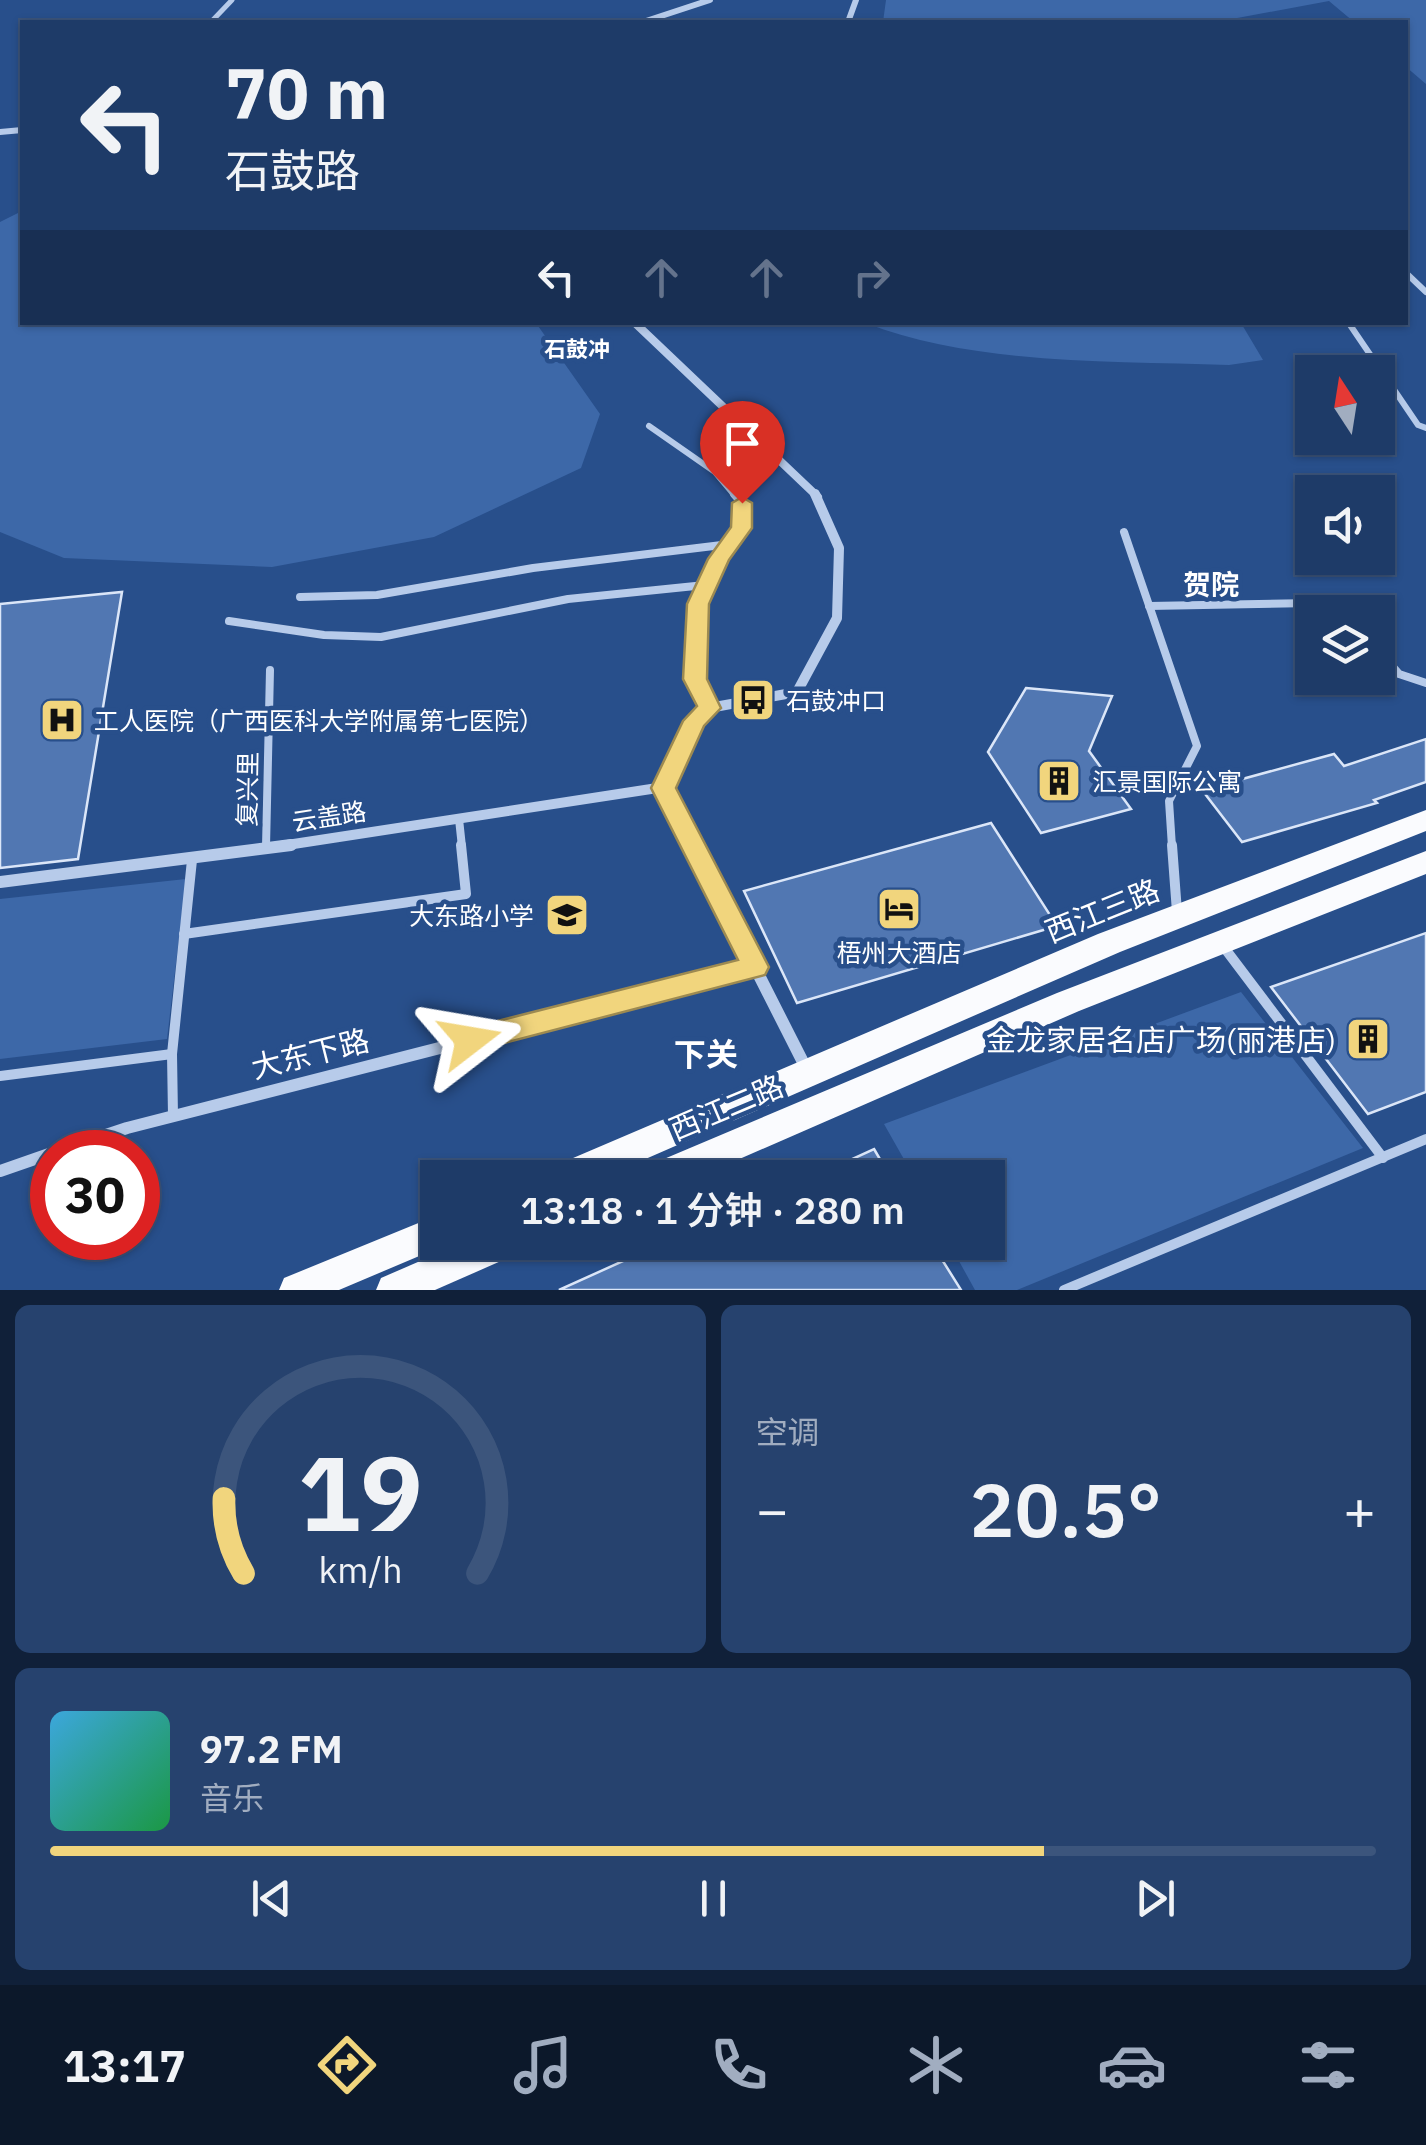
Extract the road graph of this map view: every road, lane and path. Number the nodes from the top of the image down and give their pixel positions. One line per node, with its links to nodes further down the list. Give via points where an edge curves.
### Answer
1 (232, 0): 3 (lane)
2 (710, 0): 4 (street)
3 (213, 20)
4 (649, 20)
5 (637, 325): 19 (street, via 820,499 839,548 837,618 797,692)
6 (1350, 325): 8 (lane)
7 (649, 426): 10 (lane, via 715,472 742,503 742,528)
8 (1426, 428)
9 (1124, 532): 14 (lane)
10 (730, 544): 11 (lane); 12 (lane, via 377,594)
11 (706, 585): 15 (lane, via 644,587 384,637 324,636); 19 (lane, via 698,604 695,679)
12 (300, 597)
13 (1295, 603): 14 (lane)
14 (1149, 606): 27 (lane, via 1197,746 1169,801)
15 (229, 621)
16 (1395, 669): 18 (lane)
17 (270, 670): 23 (lane, 复兴里)
18 (1426, 683)
19 (710, 708): 20 (street, via 694,721)
20 (664, 788): 21 (street, 云盖路); 30 (street)
21 (460, 818): 23 (street, 云盖路); 28 (lane, via 466,894)
22 (1426, 820): 27 (main road, 西江三路)
23 (266, 848): 24 (street, 云盖路)
24 (192, 860): 26 (street, 云盖路); 28 (lane)
25 (1426, 862): 29 (main road)
26 (0, 882)
27 (1178, 916): 32 (main road, 西江三路)
28 (184, 934): 31 (lane)
29 (1220, 943): 37 (lane); 39 (main road, 西江二路)
30 (756, 967): 32 (street); 34 (street, 大东下路)
31 (172, 1054): 33 (lane); 34 (lane)
32 (810, 1074): 38 (main road, 西江二路)
33 (0, 1076)
34 (172, 1116): 35 (street, 大东下路)
35 (127, 1130)
36 (1426, 1139): 37 (lane)
37 (1382, 1158): 46 (lane)
38 (607, 1160)
39 (697, 1160)
40 (30, 1161): 41 (street, 大东下路)
41 (0, 1171)
42 (420, 1239): 44 (main road)
43 (463, 1260): 45 (main road)
44 (297, 1290)
45 (394, 1290)
46 (1064, 1290)

